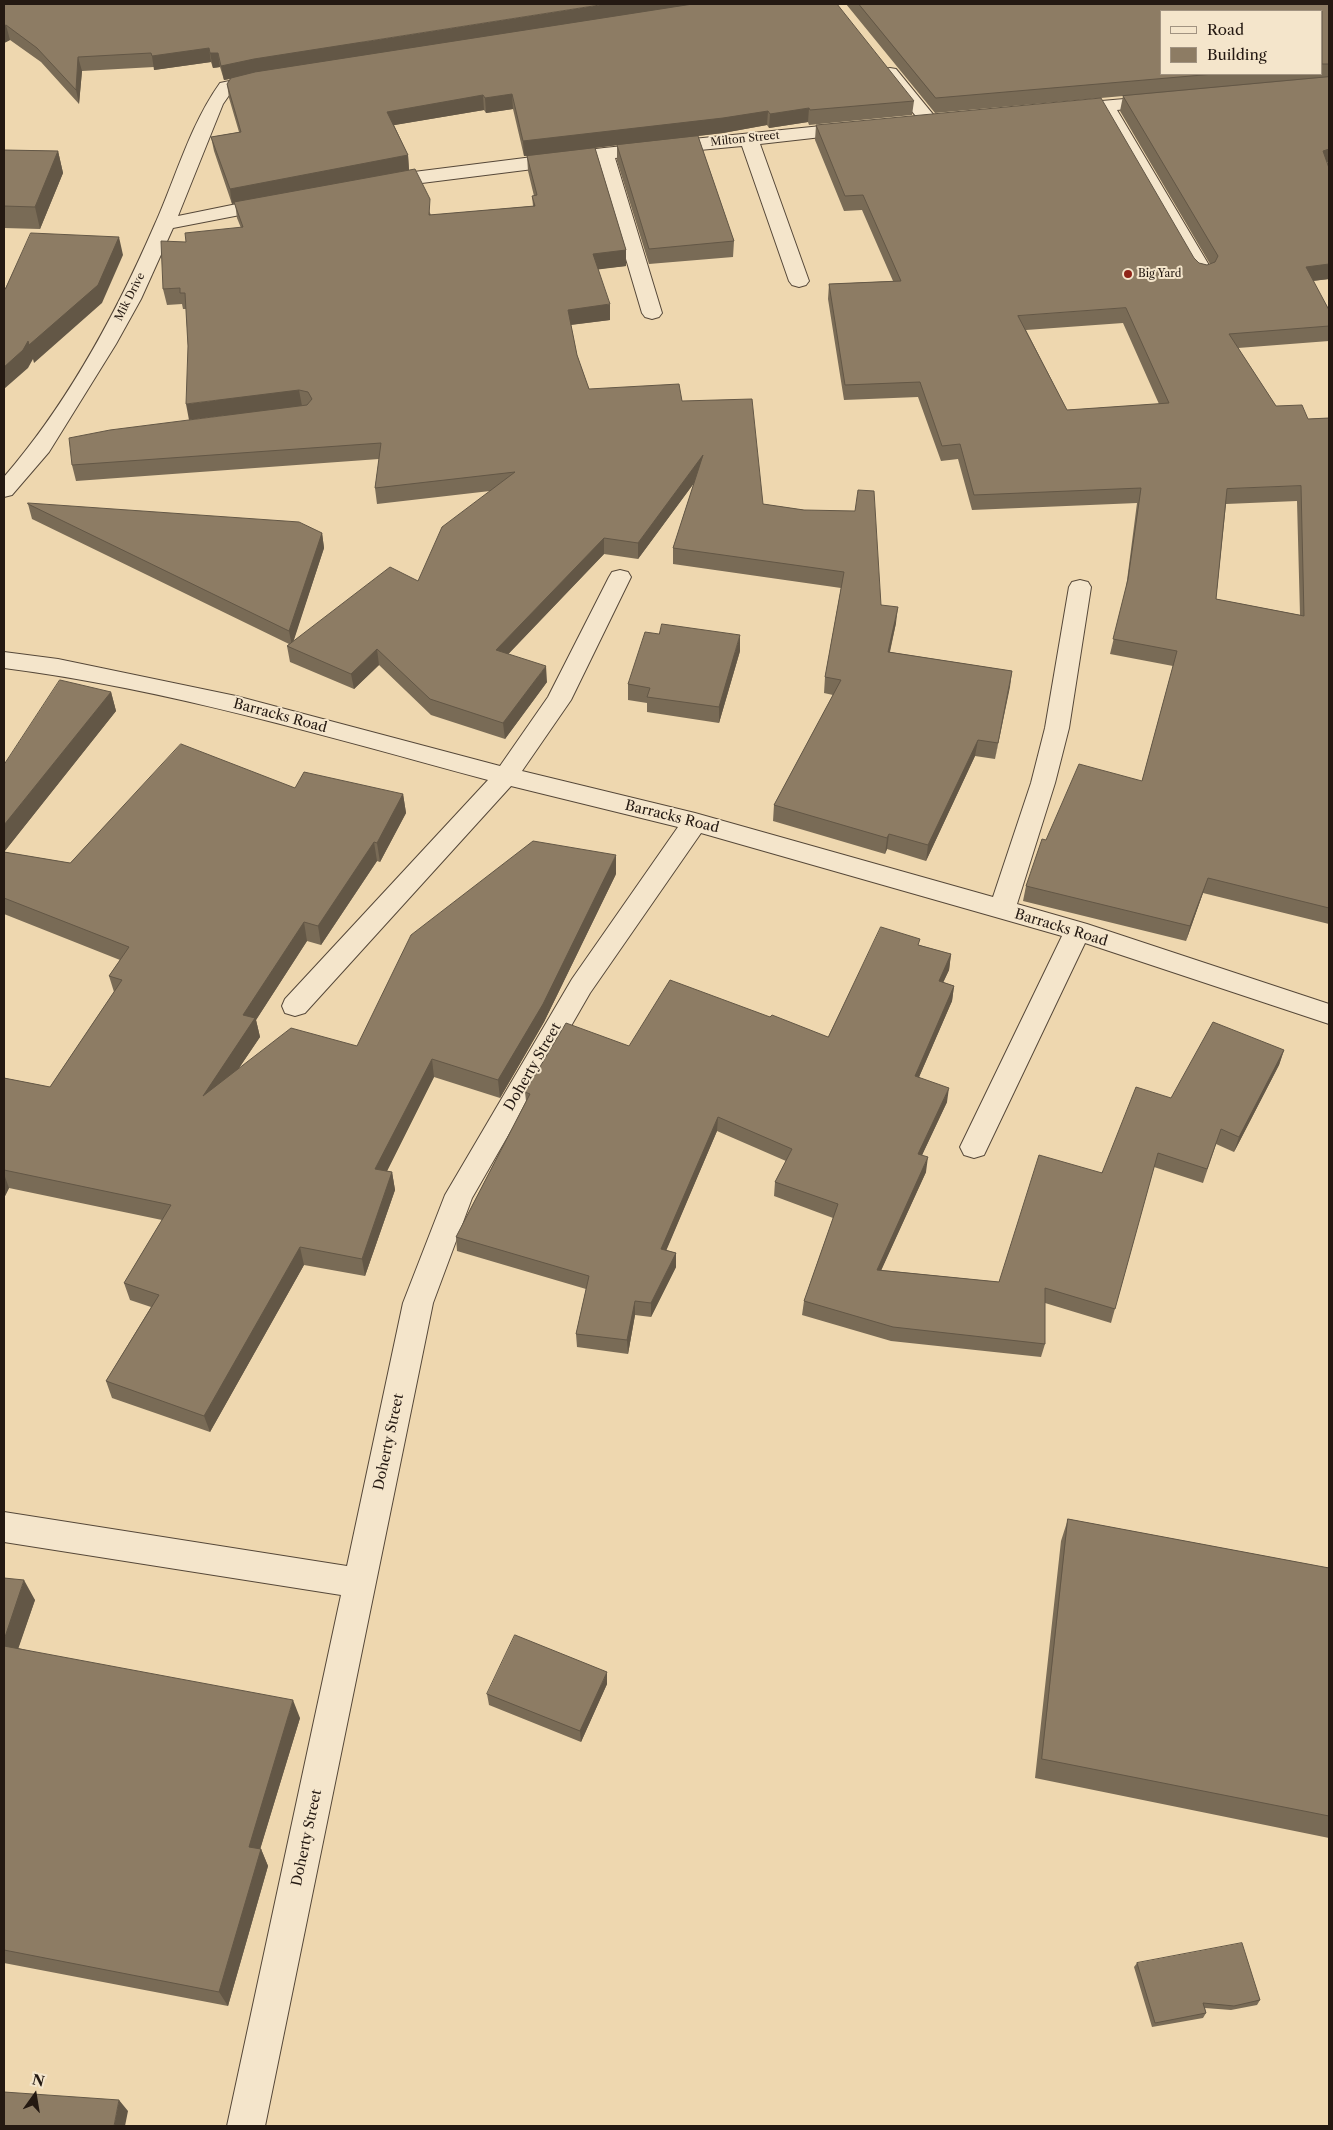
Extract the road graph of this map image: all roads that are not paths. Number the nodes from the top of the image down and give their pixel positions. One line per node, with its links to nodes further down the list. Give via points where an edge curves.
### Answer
1 (882, 63): 7 (street)
2 (276, 76): 14 (street, Mik Drive, via 226,87 214,104)
3 (1174, 99): 4 (street)
4 (1106, 106): 5 (street); 15 (street)
5 (1047, 111)
6 (950, 120): 7 (street)
7 (930, 122): 8 (street)
8 (911, 124)
9 (873, 127): 10 (street, Milton Street)
10 (749, 138): 11 (street, Milton Street); 16 (street)
11 (604, 154): 12 (street, Milton Street); 17 (street)
12 (366, 185)
13 (292, 199): 14 (street)
14 (165, 224): 19 (street, Mik Drive, via 131,299)
15 (1203, 272)
16 (800, 281)
17 (652, 313)
18 (70, 444): 19 (street)
19 (41, 448): 20 (street, Mik Drive)
20 (4, 490)
21 (620, 577): 24 (street, via 559,700)
22 (1080, 588): 26 (street, via 1058,728)
23 (4, 660): 24 (street, Barracks Road, via 58,667 236,704)
24 (506, 776): 25 (street, Barracks Road); 28 (street)
25 (696, 822): 26 (street, Barracks Road); 32 (street, Doherty Street, via 582,986 459,1195 418,1303)
26 (1002, 910): 27 (street, Barracks Road)
27 (1078, 932): 29 (street, Barracks Road); 30 (street)
28 (295, 1006)
29 (1329, 1014)
30 (974, 1147)
31 (4, 1527): 32 (street)
32 (360, 1583): 33 (street, Doherty Street)
33 (246, 2126)

